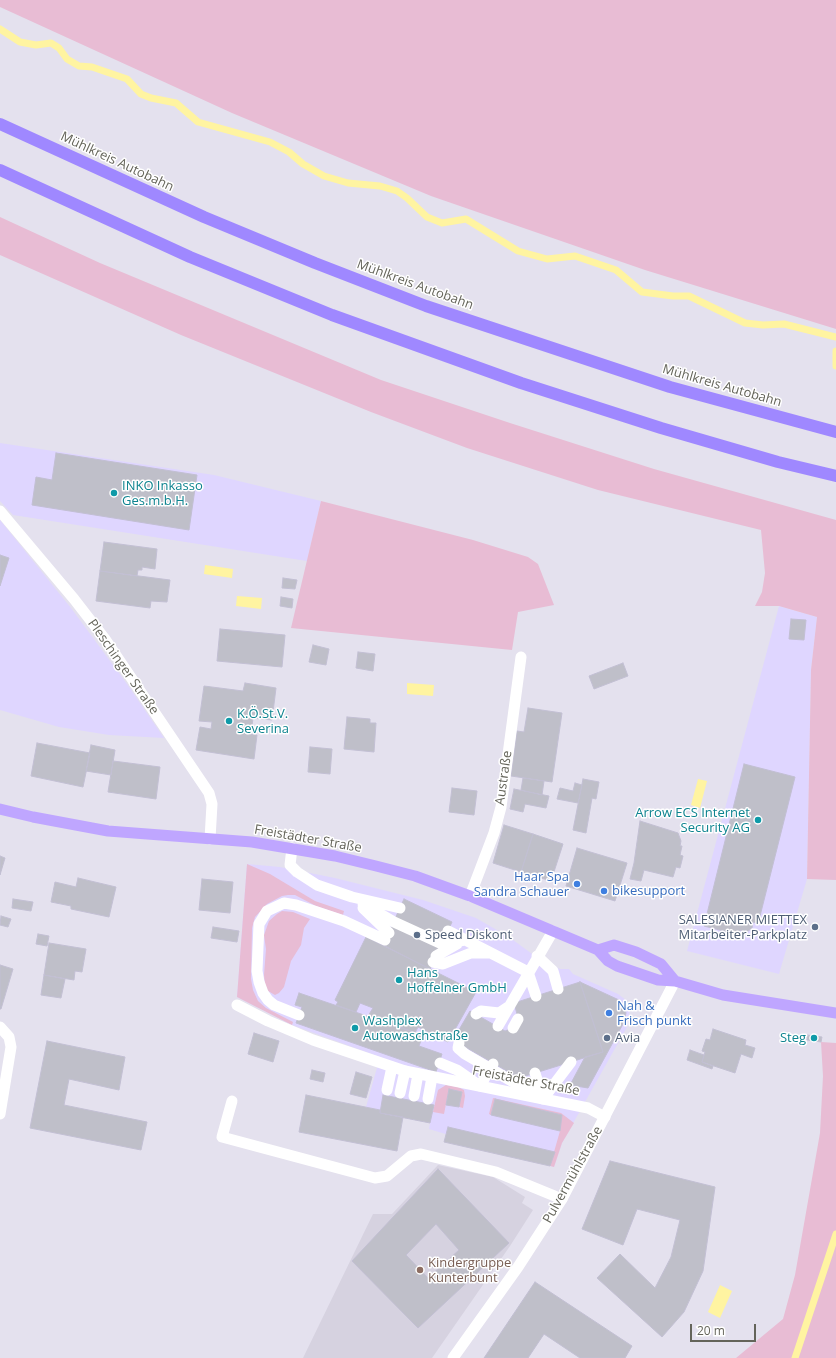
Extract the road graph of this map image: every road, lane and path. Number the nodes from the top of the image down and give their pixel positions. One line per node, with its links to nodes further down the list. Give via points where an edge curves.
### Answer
1 (0, 124): 3 (highway, Mühlkreis Autobahn, via 204,217 426,306 670,387)
2 (0, 170): 4 (highway, via 190,257 332,315 521,383)
3 (830, 431)
4 (820, 475): 5 (highway); 6 (highway)
5 (836, 476)
6 (836, 484)
7 (0, 511): 10 (street, Pleschinger Straße, via 105,639 209,793 212,804)
8 (520, 657): 12 (street, Austraße, via 501,807)
9 (0, 809): 10 (main road, Freistädter Straße, via 108,831)
10 (210, 839): 11 (main road, Freistädter Straße)
11 (292, 848): 12 (main road, Freistädter Straße, via 409,874); 13 (street, via 290,865 297,872 317,885)
12 (470, 896): 15 (main road, Freistädter Straße)
13 (352, 897): 14 (street); 17 (street, via 394,922 442,944); 29 (street, via 387,936 284,903 266,911 259,924 257,971 263,993 274,1004)
14 (400, 908)
15 (553, 930): 18 (main road, Freistädter Straße); 20 (street)
16 (448, 931): 17 (street)
17 (465, 940): 19 (street); 19 (street, via 435,959 448,962 478,952)
18 (598, 950): 22 (main road, Freistädter Straße, via 616,966 658,980); 22 (main road, via 614,945 636,952 661,964)
19 (495, 955): 21 (street)
20 (537, 956): 21 (street); 23 (street, via 553,971)
21 (528, 972): 24 (street); 25 (street)
22 (675, 980): 27 (main road, Freistädter Straße, via 723,995); 50 (street, Pulvermühlstraße)
23 (558, 989)
24 (536, 996)
25 (513, 1002): 28 (street, via 502,1012 481,1011); 30 (street)
26 (237, 1004): 37 (street, Freistädter Straße, via 268,1021 313,1040)
27 (836, 1013)
28 (476, 1014)
29 (299, 1015)
30 (498, 1026)
31 (0, 1027): 49 (street, via 9,1037 11,1047)
32 (459, 1043): 35 (street, via 458,1048 462,1052)
33 (571, 1062): 47 (street)
34 (440, 1063): 42 (street, via 457,1070)
35 (492, 1066): 42 (street); 47 (street)
36 (558, 1066): 47 (street)
37 (392, 1067): 38 (street, Freistädter Straße); 43 (street)
38 (405, 1071): 40 (street, Freistädter Straße); 44 (street)
39 (535, 1073): 47 (street)
40 (418, 1074): 41 (street, Freistädter Straße); 45 (street)
41 (432, 1077): 42 (street, Freistädter Straße); 46 (street)
42 (480, 1086): 47 (street, Freistädter Straße)
43 (387, 1090)
44 (400, 1092)
45 (414, 1096)
46 (428, 1099)
47 (543, 1099): 50 (street, Freistädter Straße, via 588,1108)
48 (232, 1101): 51 (street, via 222,1138 375,1178 387,1176 411,1156 421,1154 496,1172)
49 (0, 1114)
50 (605, 1117): 51 (street, Pulvermühlstraße)
51 (562, 1199): 52 (street, Pulvermühlstraße)
52 (453, 1358)

